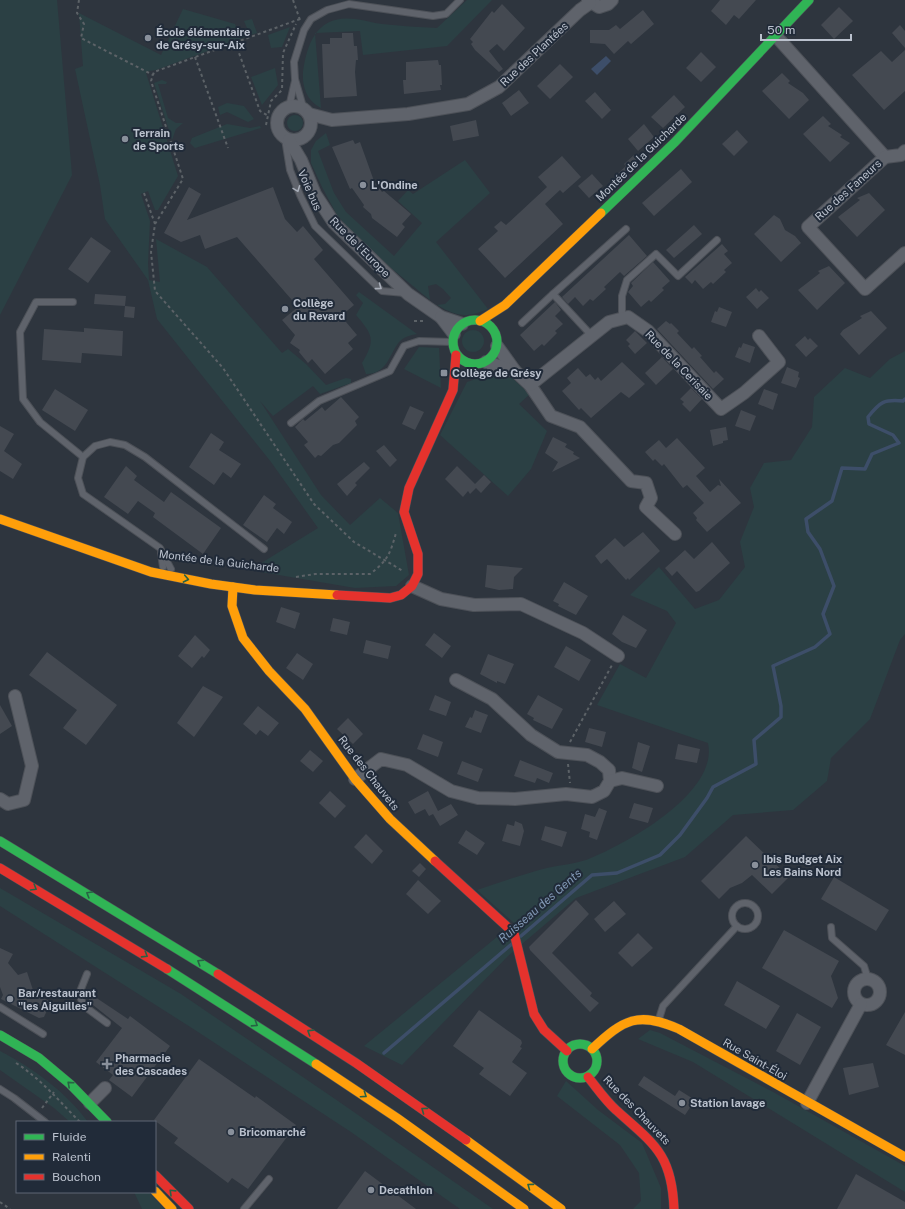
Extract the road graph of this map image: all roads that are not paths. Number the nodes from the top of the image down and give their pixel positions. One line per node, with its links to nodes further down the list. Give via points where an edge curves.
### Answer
1 (460, 0): 6 (lane, via 446,14 433,16 349,4 327,10 311,19 304,30 295,57)
2 (612, 0): 4 (street, Rue des Plantées, via 599,7)
3 (809, 0): 5 (main road, Montée de la Guicharde)
4 (589, 1): 9 (street, Rue des Plantées, via 499,86 468,104 408,114)
5 (776, 36): 13 (street, Rue des Faneurs); 21 (main road, Montée de la Guicharde, via 675,142)
6 (295, 79): 7 (lane); 8 (lane)
7 (288, 107): 8 (street, via 299,107); 11 (street, via 281,113 277,122 279,131)
8 (306, 112): 9 (street, Rue des Plantées); 10 (street, via 311,123)
9 (332, 120): 10 (street, Rue des Plantées)
10 (307, 134): 11 (street, via 297,140); 14 (street)
11 (287, 139): 14 (street, Rue de l'Europe); 18 (lane, Voie bus, one-way to 18, via 290,170 315,226 382,291)
12 (905, 151): 13 (street, Rue des Faneurs, via 901,155)
13 (885, 157): 17 (street, Rue des Faneurs, via 808,227 865,289)
14 (301, 160): 18 (street, Rue de l'Europe, via 315,194 334,223)
15 (626, 229): 19 (lane)
16 (717, 240): 22 (lane, via 678,276 656,254 627,280 622,296)
17 (905, 253)
18 (408, 294): 23 (street, Rue de l'Europe)
19 (553, 294): 25 (lane); 28 (lane)
20 (73, 302): 40 (lane, via 36,302 23,326 20,332 23,399 40,422)
21 (505, 305): 24 (main road, Montée de la Guicharde); 27 (main road)
22 (622, 318): 28 (street, via 609,322); 29 (street, Rue de la Cerisaie, via 628,317 648,331 721,409 744,393 779,362)
23 (436, 319): 26 (street, Rue de l'Europe); 30 (street, Rue de l'Europe)
24 (480, 321): 26 (main road); 27 (main road)
25 (522, 323)
26 (462, 324): 30 (main road)
27 (494, 331): 31 (main road)
28 (592, 336): 37 (street)
29 (759, 336)
30 (453, 338): 32 (main road); 39 (lane, via 419,341 404,346 390,371 319,401)
31 (497, 346): 33 (main road, via 493,354); 34 (street)
32 (456, 355): 33 (main road, via 465,363); 38 (main road)
33 (482, 363): 34 (street); 35 (main road)
34 (515, 371): 37 (street)
35 (470, 372)
36 (462, 381): 38 (main road)
37 (530, 385): 42 (street, via 551,416 580,427 631,481 646,483 651,498 646,506)
38 (452, 390): 49 (main road, via 405,502 404,512 418,554 419,564)
39 (291, 423)
40 (83, 457): 43 (lane, via 95,446 110,442 125,445 145,457); 45 (lane, via 78,478 83,494 160,548)
41 (0, 519): 44 (main road, Montée de la Guicharde)
42 (675, 534)
43 (264, 549)
44 (108, 556): 45 (main road, Montée de la Guicharde); 50 (main road, Montée de la Guicharde, one-way to 50, via 151,572)
45 (167, 568): 46 (main road, Montée de la Guicharde)
46 (200, 572)
47 (242, 580): 50 (main road)
48 (283, 580): 52 (main road, Montée de la Guicharde)
49 (414, 582): 52 (main road, Montée de la Guicharde, via 401,595 390,598); 54 (street, via 441,600 474,605 521,604 583,632)
50 (233, 587): 51 (main road, Montée de la Guicharde); 53 (main road, Rue des Chauvets, via 232,606)
51 (255, 590): 52 (main road, Montée de la Guicharde); 53 (main road, via 244,600)
52 (325, 592)
53 (239, 630): 57 (main road, Rue des Chauvets, via 269,671 305,709)
54 (618, 656)
55 (456, 680): 58 (street, via 492,700 530,735 558,752 587,755 600,762 609,770)
56 (16, 696): 60 (street, via 32,766 24,800 8,804)
57 (355, 779): 58 (street, via 381,759 407,765 451,791 478,798 515,799 566,794 592,798 604,791); 74 (main road, Rue des Chauvets, via 390,819 514,933 535,1016 554,1040)
58 (610, 781): 59 (street, via 622,778)
59 (657, 786)
60 (0, 799)
61 (0, 841): 92 (main road, one-way to 61, via 342,1053 132,919)
62 (0, 868): 91 (main road, one-way to 91, via 228,1006 430,1141)
63 (737, 926): 63 (lane, via 745,928 756,923 758,914 754,907 746,903 735,907 733,919); 69 (lane, via 663,1006)
64 (831, 927): 66 (lane, via 832,938 864,966)
65 (87, 974): 70 (lane, via 79,994 84,1006)
66 (868, 979): 67 (street, via 859,981 854,988 855,997); 67 (street, via 876,982 880,994 873,1004)
67 (861, 1004): 80 (street)
68 (0, 1007): 71 (lane)
69 (658, 1020): 73 (main road, Rue Saint-Éloi, via 643,1019 614,1028); 80 (main road, Rue Saint-Éloi)
70 (107, 1023)
71 (43, 1034)
72 (0, 1035): 79 (main road, one-way to 72, via 39,1058)
73 (592, 1050): 74 (main road, via 580,1044 570,1047); 75 (main road, via 596,1054 597,1064)
74 (567, 1051): 75 (main road, via 563,1059 567,1072 579,1078)
75 (588, 1076): 93 (main road, Rue des Chauvets, via 605,1098 645,1133 664,1156 672,1180)
76 (105, 1088): 79 (street)
77 (0, 1089): 81 (lane)
78 (70, 1098): 82 (main road)
79 (90, 1103): 83 (main road)
80 (806, 1103): 84 (main road, Rue Saint-Éloi)
81 (44, 1121)
82 (93, 1121)
83 (106, 1121)
84 (905, 1158)
85 (156, 1176): 89 (main road, one-way to 85)
86 (269, 1179): 90 (lane)
87 (156, 1192): 88 (main road)
88 (172, 1209)
89 (189, 1209)
90 (244, 1209)
91 (524, 1209)
92 (561, 1209)
93 (674, 1209)

